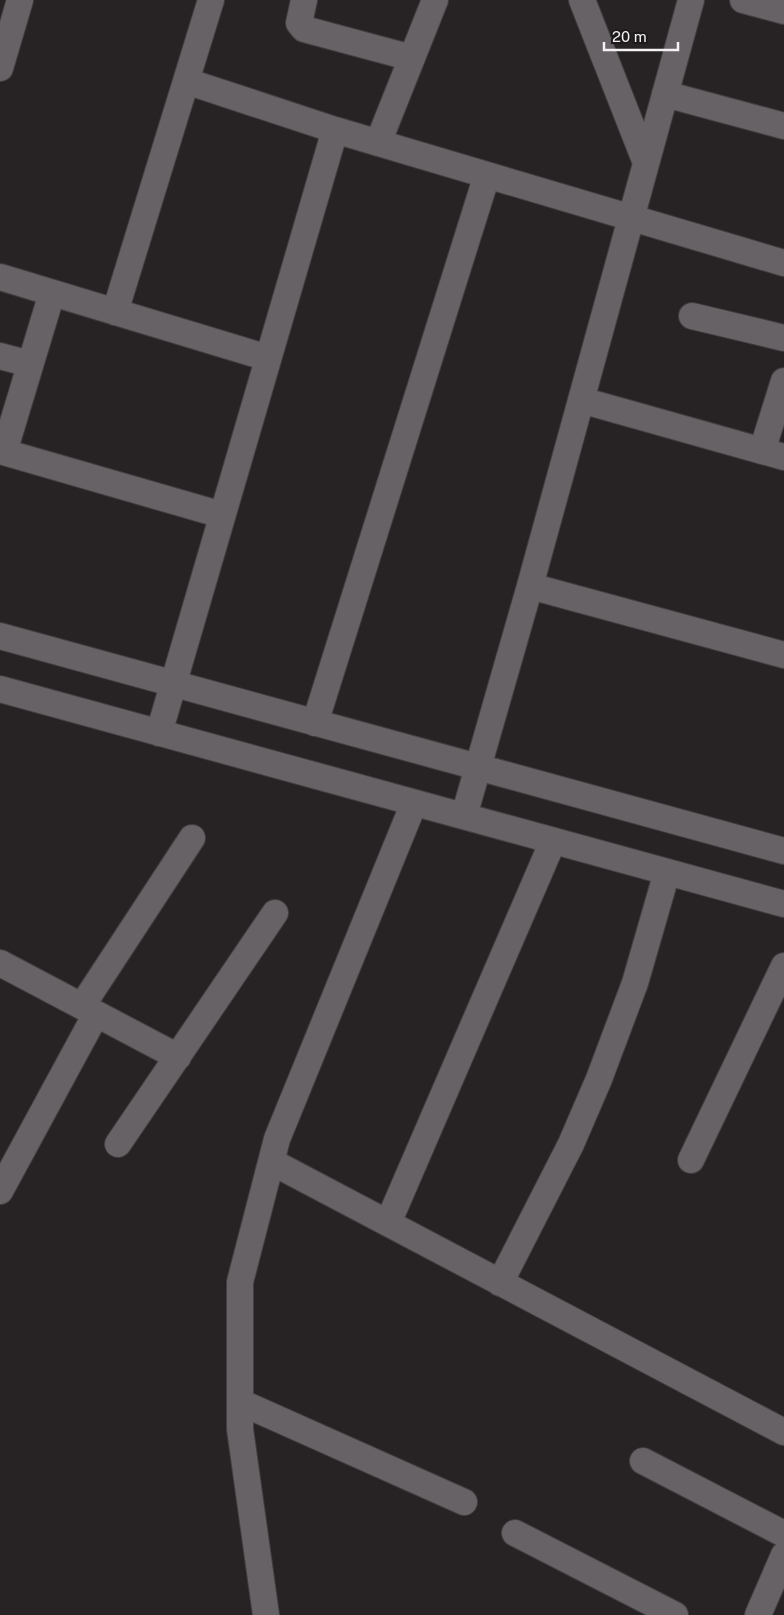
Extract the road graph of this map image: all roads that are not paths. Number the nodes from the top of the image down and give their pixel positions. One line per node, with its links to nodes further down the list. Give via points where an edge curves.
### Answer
1 (20, 0): 10 (street)
2 (211, 0): 11 (street)
3 (304, 0): 9 (street, via 298,23 304,30)
4 (435, 0): 9 (street)
5 (582, 0): 16 (street)
6 (691, 0): 12 (street)
7 (743, 0): 8 (street)
8 (784, 11)
9 (412, 58): 15 (street)
10 (0, 68)
11 (186, 81): 14 (street); 22 (street)
12 (665, 94): 13 (street); 16 (street)
13 (784, 126)
14 (335, 130): 15 (street); 26 (street)
15 (378, 143): 17 (street)
16 (646, 163): 18 (street)
17 (487, 175): 18 (street); 38 (street)
18 (632, 218): 19 (street); 29 (street)
19 (784, 263)
20 (0, 277): 21 (street)
21 (52, 293): 22 (street); 27 (street)
22 (116, 312): 26 (street)
23 (692, 316): 24 (street)
24 (784, 338)
25 (0, 356): 27 (street)
26 (268, 358): 32 (street)
27 (30, 364): 30 (street)
28 (784, 381): 31 (street)
29 (581, 400): 31 (street); 33 (street)
30 (2, 452): 32 (street)
31 (773, 454)
32 (222, 515): 36 (street)
33 (530, 586): 35 (street); 40 (street)
34 (0, 636): 36 (street)
35 (784, 655)
36 (173, 684): 38 (street); 39 (street)
37 (0, 689): 39 (street)
38 (315, 723): 40 (street)
39 (159, 733): 41 (street)
40 (478, 767): 42 (street); 45 (street)
41 (414, 803): 42 (street); 55 (street, via 277,1139)
42 (464, 816): 44 (street)
43 (192, 838): 51 (street)
44 (553, 841): 46 (street); 57 (street)
45 (784, 851)
46 (667, 872): 47 (street); 58 (street, via 635,982 598,1079 571,1144)
47 (784, 904)
48 (275, 914): 52 (street)
49 (0, 963): 51 (street)
50 (784, 966): 54 (street)
51 (89, 1010): 52 (street); 56 (street)
52 (178, 1057): 53 (street)
53 (118, 1144)
54 (690, 1160)
55 (272, 1162): 57 (street); 59 (street, via 240,1282)
56 (0, 1191)
57 (388, 1224): 58 (street)
58 (500, 1283): 60 (street)
59 (240, 1402): 62 (street); 66 (street, via 240,1429)
60 (784, 1432)
61 (643, 1461): 64 (street)
62 (464, 1502)
63 (516, 1533): 67 (street)
64 (784, 1534)
65 (784, 1555): 68 (street)
66 (266, 1615)
67 (674, 1615)
68 (758, 1615)

